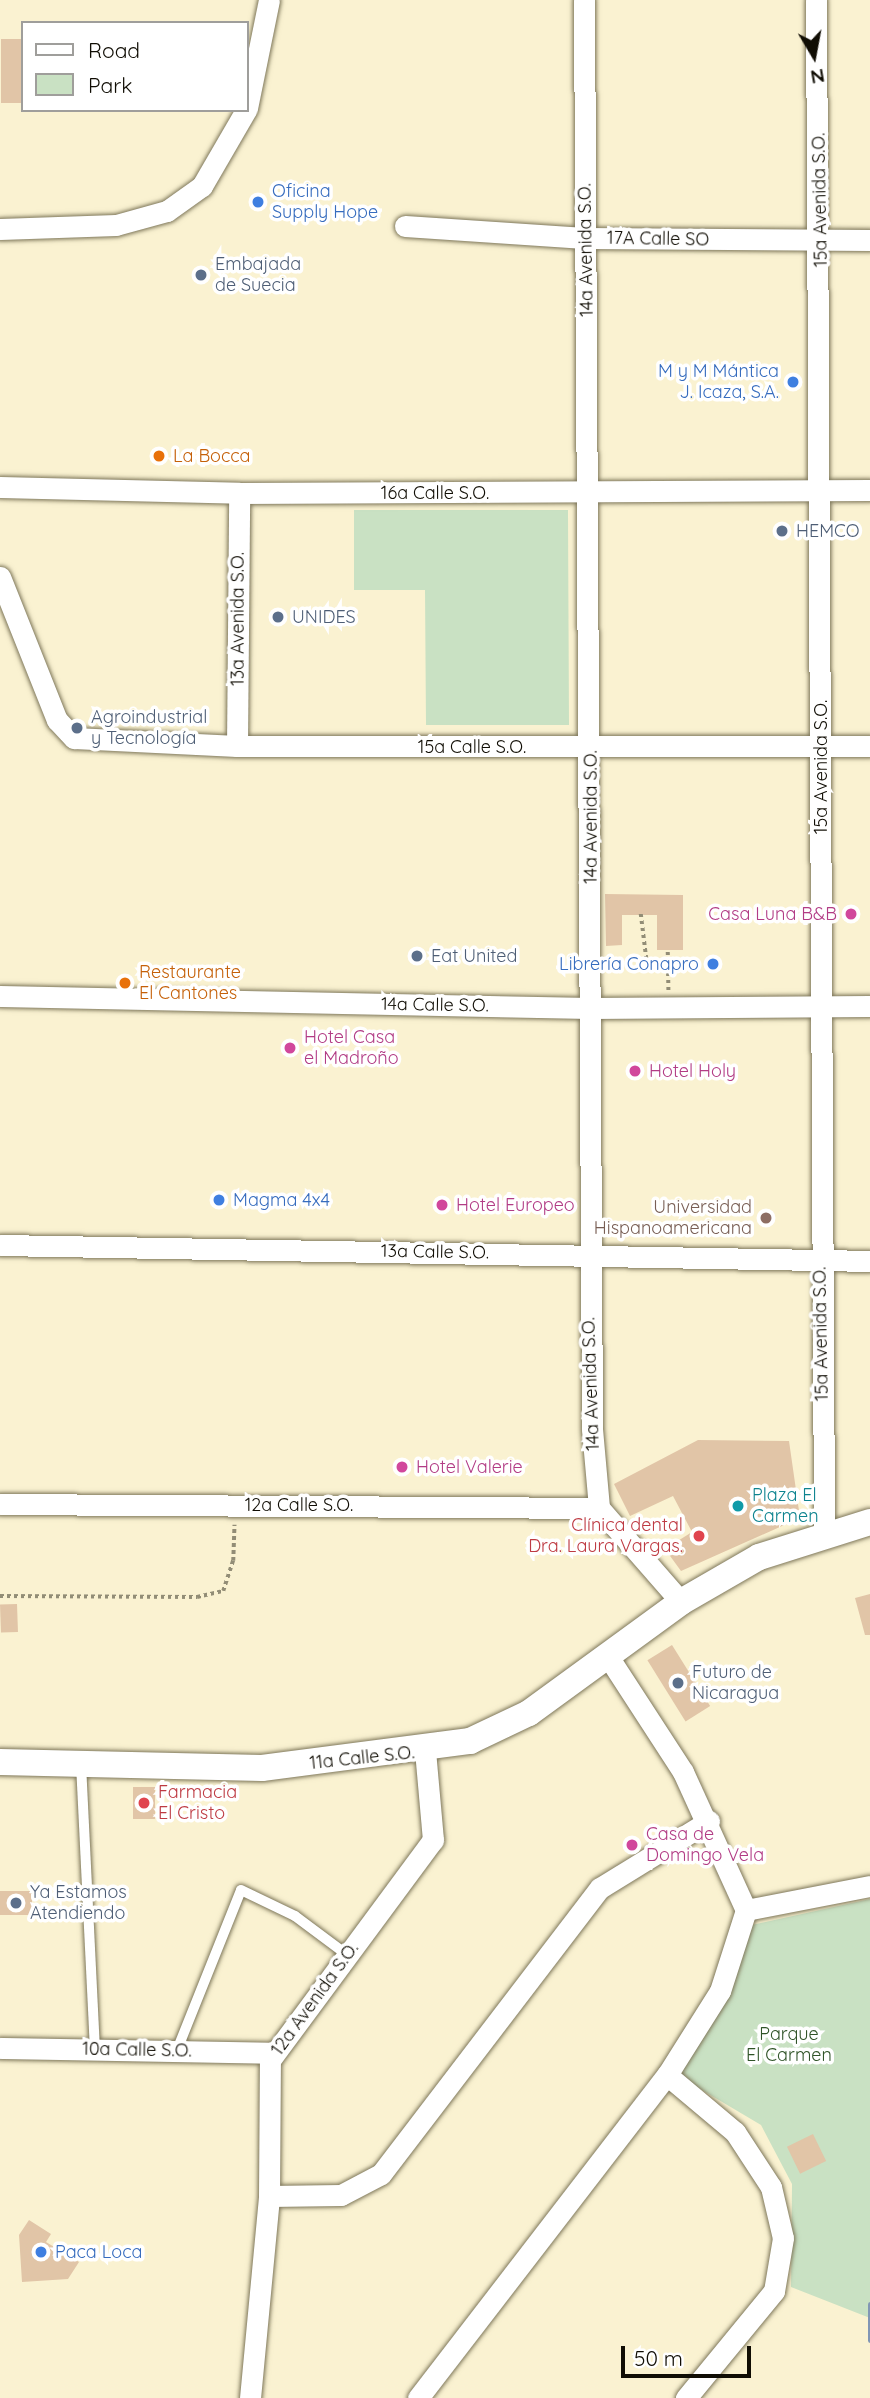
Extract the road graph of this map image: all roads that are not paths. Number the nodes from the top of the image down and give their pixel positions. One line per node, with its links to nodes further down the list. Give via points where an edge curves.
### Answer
1 (270, 0): 4 (street)
2 (584, 0): 8 (street, 14a Avenida S.O.)
3 (816, 0): 10 (street, 15a Avenida S.O.)
4 (248, 100)
5 (244, 112): 7 (street, via 202,186 167,211 116,225)
6 (405, 226): 8 (street, 17A Calle SO)
7 (0, 229)
8 (585, 238): 10 (street, 17A Calle SO); 15 (street, 14a Avenida S.O.)
9 (870, 240): 10 (street, 17A Calle SO)
10 (821, 241): 12 (street, 15a Avenida S.O.)
11 (0, 486): 14 (street, 16a Calle S.O.)
12 (823, 491): 13 (street, 16a Calle S.O.); 15 (street, 16a Calle S.O.); 18 (street, 15a Avenida S.O.)
13 (870, 491)
14 (239, 493): 15 (street, 16a Calle S.O.); 17 (street, 13a Avenida S.O.)
15 (591, 493): 20 (street, 14a Avenida S.O.)
16 (0, 577): 17 (street, 15a Calle S.O., via 57,720 74,738)
17 (237, 746): 20 (street, 15a Calle S.O.)
18 (821, 746): 19 (street, 15a Calle S.O.); 20 (street, 15a Calle S.O.); 23 (street, 15a Avenida S.O.)
19 (870, 746)
20 (591, 748): 24 (street, 14a Avenida S.O.)
21 (0, 996): 24 (street, 14a Calle S.O.)
22 (870, 1006): 23 (street, 14a Calle S.O.)
23 (820, 1007): 24 (street, 14a Calle S.O.); 27 (street, 15a Avenida S.O.)
24 (590, 1008): 26 (street, 14a Avenida S.O.)
25 (0, 1245): 26 (street, 13a Calle S.O.)
26 (587, 1254): 27 (street, 13a Calle S.O.); 30 (street, 14a Avenida S.O.)
27 (820, 1259): 28 (street, 13a Calle S.O.); 32 (street, 15a Avenida S.O.)
28 (870, 1261)
29 (0, 1504): 30 (street, 12a Calle S.O.)
30 (599, 1508): 33 (street)
31 (870, 1522): 32 (street)
32 (824, 1534): 33 (street, via 759,1557)
33 (681, 1602): 34 (street, 11a Calle S.O.)
34 (609, 1658): 35 (street, 11a Calle S.O., via 529,1713 470,1741); 38 (street)
35 (425, 1751): 37 (street, 11a Calle S.O., via 262,1768); 41 (street, 12a Avenida S.O., via 433,1840)
36 (0, 1762): 37 (street, 11a Calle S.O.)
37 (81, 1764): 43 (lane)
38 (709, 1821): 40 (street); 47 (street, via 600,1888 381,2174 341,2195)
39 (870, 1886): 40 (street)
40 (746, 1910): 46 (street, via 720,1991)
41 (346, 1954): 44 (lane, via 295,1916 241,1890); 45 (street, 12a Avenida S.O.)
42 (0, 2048): 43 (street, 10a Calle S.O.)
43 (95, 2049): 44 (street, 10a Calle S.O.)
44 (177, 2050): 45 (street, 10a Calle S.O.)
45 (274, 2053): 47 (street, 12a Avenida S.O.)
46 (667, 2075): 49 (street); 50 (street, via 735,2132 771,2187 783,2238 774,2291)
47 (269, 2196): 48 (street, 12a Avenida S.O.)
48 (250, 2398)
49 (418, 2398)
50 (686, 2398)

